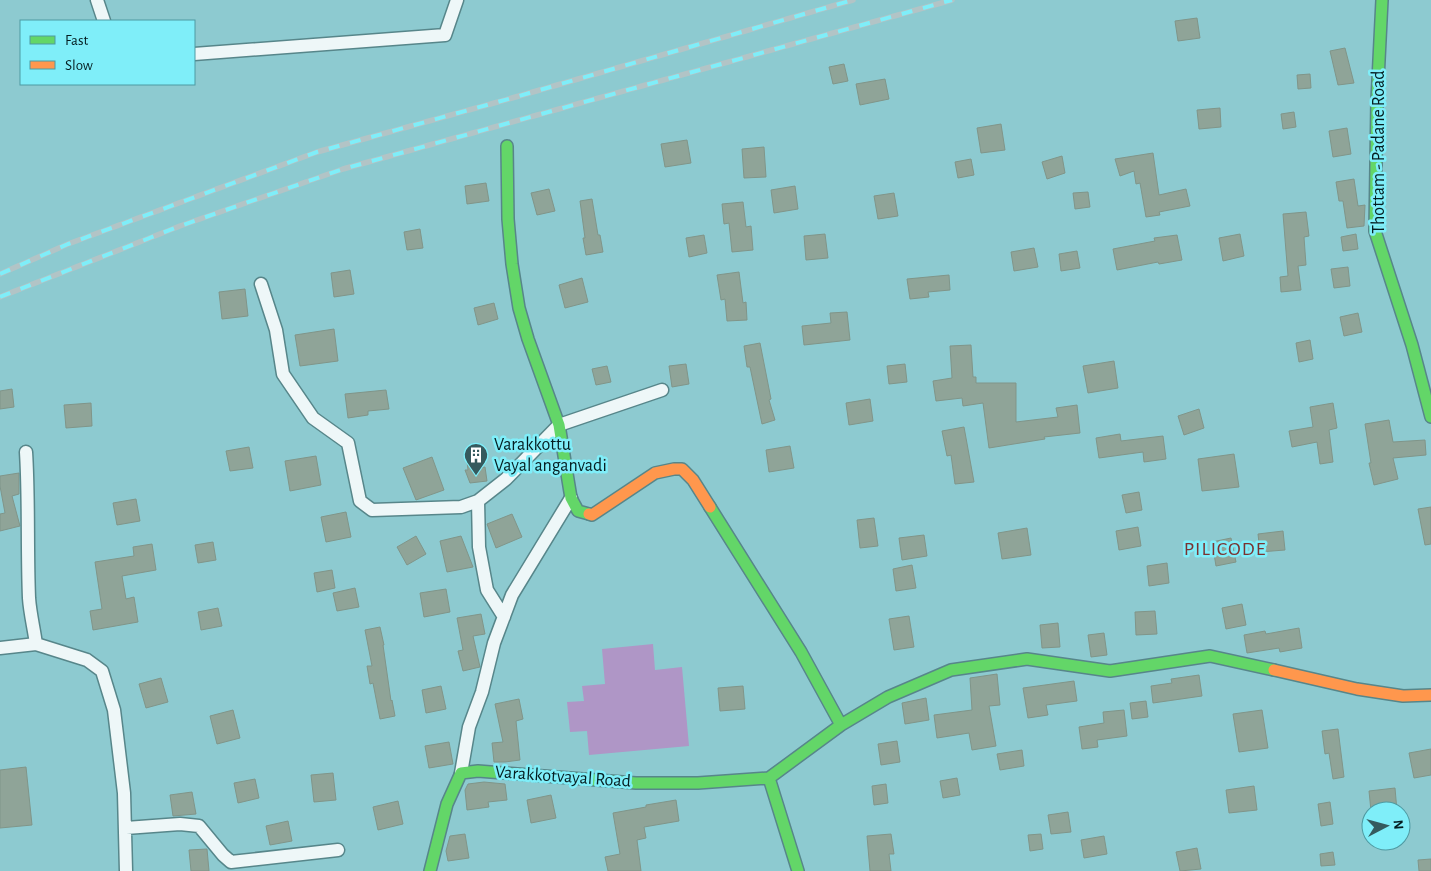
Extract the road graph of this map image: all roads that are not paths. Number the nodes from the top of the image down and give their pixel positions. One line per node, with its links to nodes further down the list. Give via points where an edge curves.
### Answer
1 (97, 0): 4 (street)
2 (457, 0): 5 (street, via 445,34)
3 (1382, 0): 9 (street, Thottam - Padane Road, via 1375,231 1412,345)
4 (104, 20)
5 (195, 54)
6 (507, 146): 10 (street, via 508,219 519,308)
7 (261, 284): 13 (street, via 276,330 283,374 312,418 348,443 360,501 372,510 462,507)
8 (662, 390): 10 (street)
9 (1431, 417)
10 (560, 425): 12 (street); 13 (street, via 506,479)
11 (26, 452): 15 (street, via 30,600)
12 (571, 498): 14 (street, via 512,595); 18 (street, via 578,511 592,515 656,473 682,469 693,480 801,652)
13 (478, 501): 14 (street, via 479,547 487,590)
14 (504, 618): 19 (street, via 470,727)
15 (36, 644): 16 (street); 21 (street, via 88,660 102,671 114,710)
16 (0, 648)
17 (1431, 695): 18 (street, via 1403,696 1357,689 1210,656 1110,671 1027,659 951,670 888,697)
18 (842, 725): 20 (street)
19 (462, 773): 20 (street, Varakkotvayal Road, via 478,771 636,783); 24 (street, via 447,804)
20 (768, 778): 25 (street)
21 (126, 828): 22 (street, via 180,824 199,826 231,862); 23 (street)
22 (338, 850)
23 (126, 871)
24 (430, 871)
25 (798, 871)

